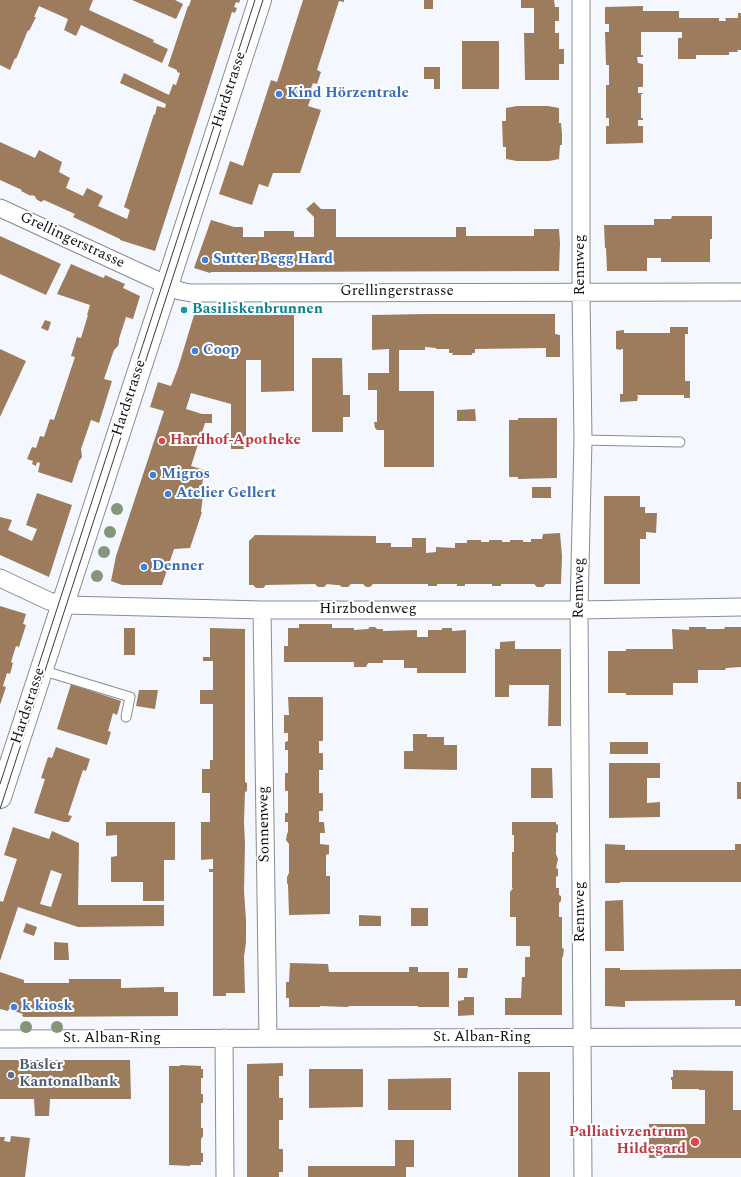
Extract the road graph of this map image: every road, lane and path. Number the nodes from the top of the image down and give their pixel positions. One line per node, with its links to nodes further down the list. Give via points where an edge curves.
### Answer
1 (260, 0): 4 (street, Hardstrasse)
2 (580, 0): 5 (street, Rennweg)
3 (0, 208): 4 (street, Grellingerstrasse)
4 (167, 285): 5 (street, Grellingerstrasse, via 191,293); 10 (street, Hardstrasse)
5 (581, 292): 6 (street, Grellingerstrasse); 7 (street, Rennweg)
6 (741, 292)
7 (583, 440): 8 (lane); 13 (street, Rennweg)
8 (680, 442)
9 (0, 578): 10 (street, Hirzbodenweg, via 49,601)
10 (62, 604): 12 (street, Hirzbodenweg); 14 (street, Hardstrasse)
11 (741, 607): 13 (street, Hirzbodenweg)
12 (262, 610): 13 (street, Hirzbodenweg); 19 (street, Sonnenweg)
13 (579, 610): 20 (street, Rennweg)
14 (41, 670): 15 (lane, via 130,697); 16 (street, Hardstrasse)
15 (126, 717)
16 (0, 797)
17 (741, 1037): 20 (street, St. Alban-Ring)
18 (224, 1038): 19 (street, St. Alban-Ring); 21 (street, St. Alban-Ring); 22 (street)
19 (268, 1038): 20 (street, St. Alban-Ring)
20 (582, 1038): 23 (street, Rennweg)
21 (0, 1039)
22 (225, 1177)
23 (583, 1177)

